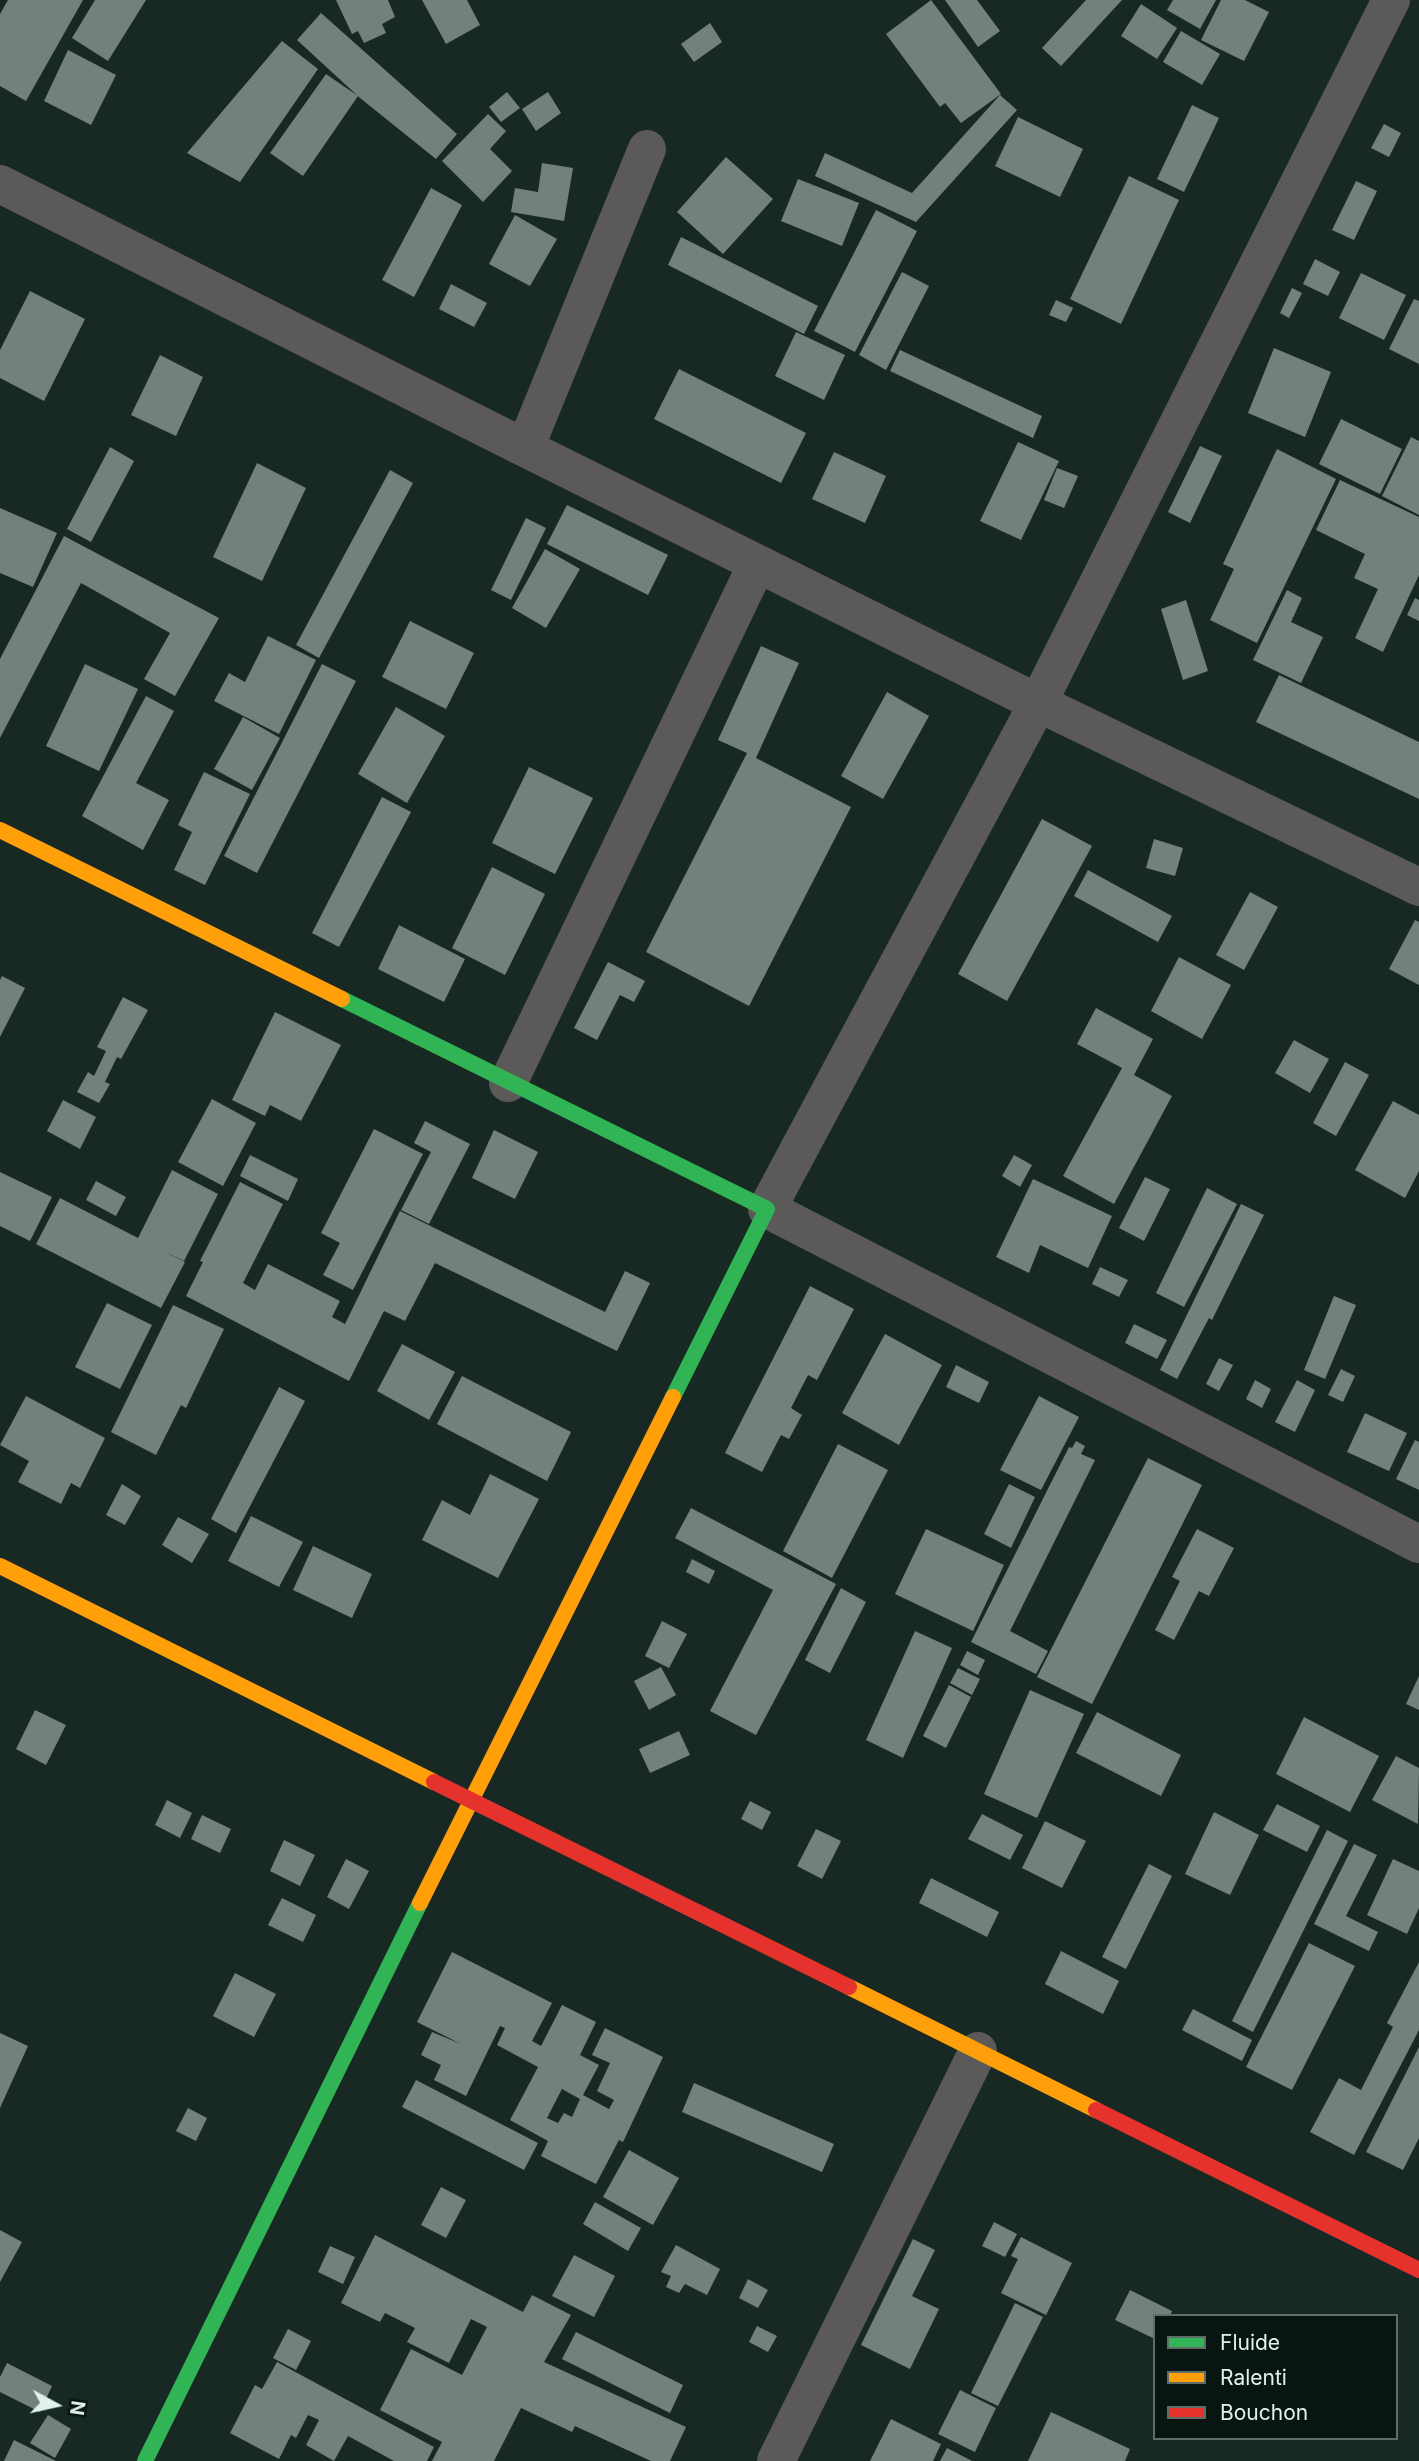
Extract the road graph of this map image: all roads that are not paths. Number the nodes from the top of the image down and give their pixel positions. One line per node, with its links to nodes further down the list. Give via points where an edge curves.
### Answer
1 (1391, 0): 6 (street)
2 (647, 149): 4 (street)
3 (0, 184): 4 (street)
4 (525, 448): 5 (street)
5 (757, 564): 6 (street); 9 (street)
6 (1038, 703): 8 (street); 10 (street)
7 (0, 830): 9 (street)
8 (1419, 887)
9 (508, 1083): 10 (street)
10 (767, 1209): 11 (street); 13 (street)
11 (1419, 1544)
12 (0, 1566): 13 (street)
13 (471, 1799): 14 (street); 16 (street)
14 (978, 2051): 15 (street); 17 (street)
15 (1419, 2270)
16 (145, 2461)
17 (776, 2461)

